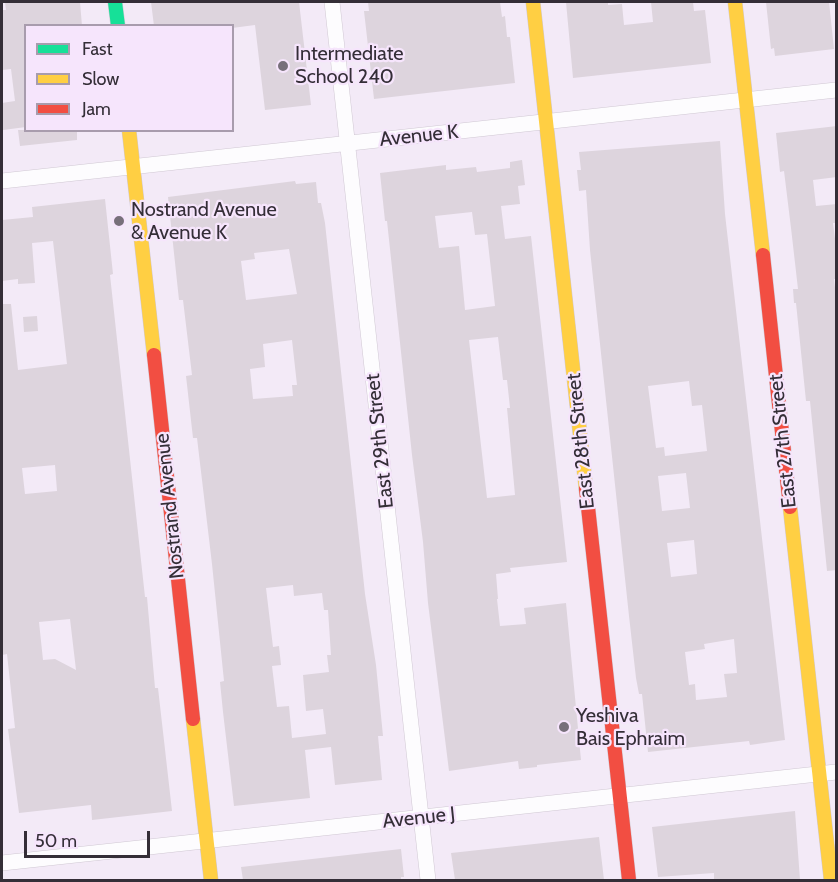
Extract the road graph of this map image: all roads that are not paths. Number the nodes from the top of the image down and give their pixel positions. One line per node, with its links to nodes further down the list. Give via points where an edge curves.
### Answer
1 (115, 2): 5 (street)
2 (332, 2): 10 (street, East 29th Street)
3 (533, 2): 8 (street, East 28th Street)
4 (735, 2): 7 (street, East 27th Street)
5 (118, 24)
6 (837, 90): 7 (street, Avenue K)
7 (746, 100): 8 (street, Avenue K); 14 (street, East 27th Street)
8 (546, 122): 10 (street, Avenue K); 15 (street, East 28th Street)
9 (129, 132): 11 (street, Nostrand Avenue)
10 (348, 143): 11 (street, Avenue K); 16 (street, East 29th Street)
11 (133, 167): 12 (street, Avenue K); 17 (street, Nostrand Avenue)
12 (2, 181)
13 (837, 772): 14 (street, Avenue J)
14 (819, 774): 15 (street, Avenue J); 22 (street, East 27th Street)
15 (620, 796): 16 (street, Avenue J); 21 (street, East 28th Street)
16 (421, 818): 17 (street, Avenue J); 20 (street, East 29th Street)
17 (207, 841): 18 (street, Avenue J); 19 (street, Nostrand Avenue)
18 (2, 863)
19 (211, 880)
20 (428, 880)
21 (629, 880)
22 (831, 880)

